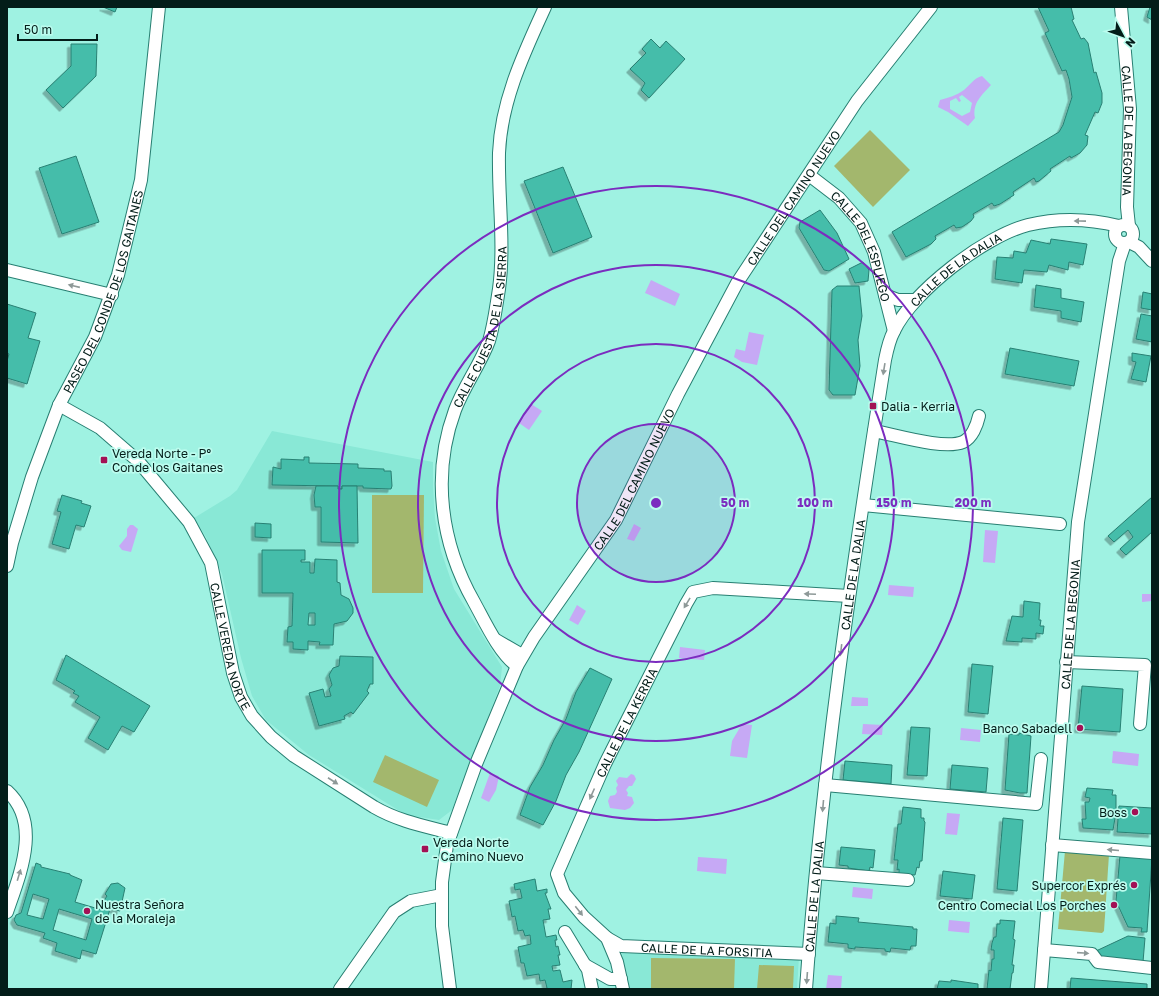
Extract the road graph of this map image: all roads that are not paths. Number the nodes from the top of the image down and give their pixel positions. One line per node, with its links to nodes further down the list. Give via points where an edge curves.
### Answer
1 (159, 7): 10 (street, PASEO DEL CONDE DE LOS GAITANES, via 141,180)
2 (545, 7): 21 (street, CALLE CUESTA DE LA SIERRA, via 525,50 508,99 499,152 500,283 495,318 489,341 455,410 446,445 441,482 445,529 462,581 496,640)
3 (931, 7): 5 (street, CALLE DEL CAMINO NUEVO, via 857,101)
4 (1121, 7): 6 (street, CALLE DE LA BEGONIA, via 1130,109)
5 (808, 175): 11 (street, CALLE DEL ESPLIEGO, via 839,198 861,223 874,252); 21 (street, CALLE DEL CAMINO NUEVO, via 737,283 691,368 616,520)
6 (1123, 226): 7 (street, CALLE DE LA BEGONIA, via 1114,234); 12 (street, CALLE DE LA DALIA, one-way to 12, via 1081,220 1028,225 993,240 972,253)
7 (1124, 242): 8 (street, via 1138,247); 22 (street, CALLE DE LA BEGONIA, via 1078,522)
8 (1152, 261)
9 (7, 270): 10 (street, one-way to 9)
10 (112, 295): 14 (street, PASEO DEL CONDE DE LOS GAITANES, via 95,338)
11 (885, 295): 12 (street, via 898,300); 13 (street, CALLE DEL ESPLIEGO)
12 (916, 300): 13 (street, CALLE DE LA DALIA)
13 (894, 331): 16 (street, CALLE DE LA DALIA, one-way to 16, via 885,360)
14 (59, 405): 19 (street, PASEO DEL CONDE DE LOS GAITANES, via 32,477); 27 (street, CALLE VEREDA NORTE, one-way to 27, via 100,428 138,461 189,522 211,563 233,673 252,716 263,729 300,760 387,814)
15 (979, 416): 16 (street, via 970,437 964,442 953,444 926,442)
16 (874, 432): 17 (street, CALLE DE LA DALIA)
17 (863, 505): 18 (street); 20 (street, CALLE DE LA DALIA)
18 (1060, 524)
19 (7, 566)
20 (849, 596): 25 (street, CALLE DE LA DALIA, one-way to 25); 35 (street, CALLE DE LA KERRIA, one-way to 35, via 713,588 694,592 605,764 557,874 564,893 584,918)
21 (520, 660): 27 (street, CALLE DEL CAMINO NUEVO, via 476,764)
22 (1066, 662): 23 (street, via 1145,665); 28 (street, CALLE DE LA BEGONIA)
23 (1140, 724)
24 (1041, 759): 25 (street, via 1036,804)
25 (825, 785): 30 (street, CALLE DE LA DALIA, one-way to 30)
26 (7, 791): 33 (street, one-way to 26, via 21,870 27,832 20,809)
27 (451, 833): 32 (street, CALLE DEL CAMINO NUEVO, via 444,860)
28 (1052, 845): 29 (street, one-way to 28); 36 (street, CALLE DE LA BEGONIA)
29 (1152, 853)
30 (816, 873): 31 (street); 37 (street, CALLE DE LA DALIA)
31 (908, 880)
32 (442, 895): 41 (street, via 411,901 394,912); 42 (street, CALLE DEL CAMINO NUEVO, via 442,926)
33 (7, 912)
34 (564, 932): 38 (street)
35 (607, 938): 37 (street, CALLE DE LA FORSITIA, via 621,946); 40 (street, CALLE DE LA KERRIA, via 618,962)
36 (1044, 950): 39 (street, one-way to 39, via 1092,954 1098,962); 45 (street, CALLE DE LA BEGONIA)
37 (808, 954): 44 (street, CALLE DE LA DALIA, one-way to 44)
38 (585, 965): 40 (street); 43 (street)
39 (1152, 968)
40 (615, 984)
41 (340, 989)
42 (450, 989)
43 (592, 989)
44 (806, 989)
45 (1041, 989)

